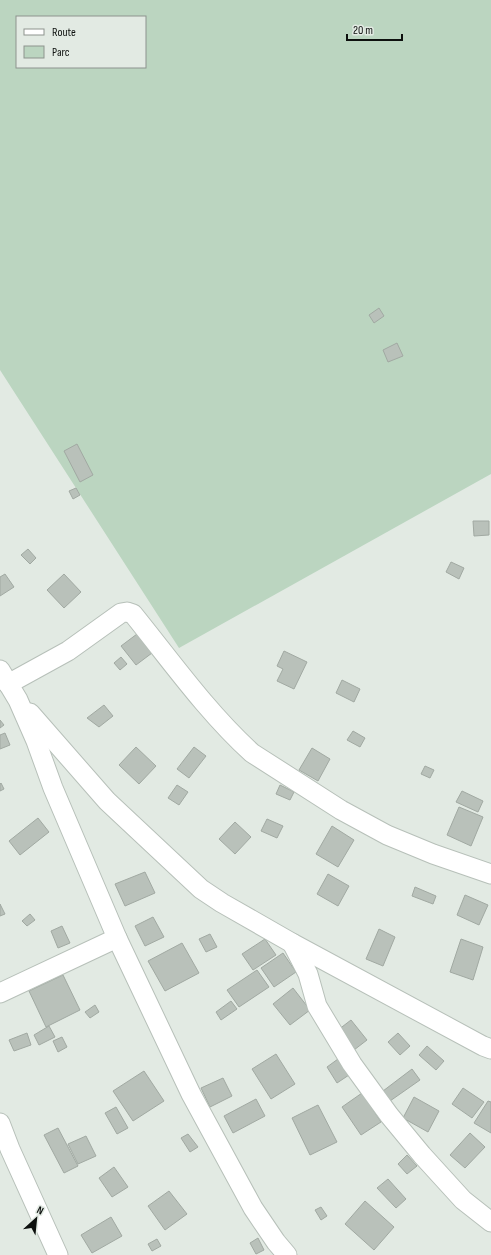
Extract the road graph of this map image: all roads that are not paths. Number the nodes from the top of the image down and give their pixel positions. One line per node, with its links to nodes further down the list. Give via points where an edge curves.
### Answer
1 (4, 677): 2 (street); 3 (street, via 68,651 121,613 133,614 214,714 252,753 314,793 387,835)
2 (18, 700): 4 (street, via 36,741 52,788); 5 (street, via 107,801 201,889)
3 (491, 874)
4 (117, 938): 6 (street); 11 (street, via 220,1149 253,1208)
5 (292, 943): 7 (street); 9 (street, via 308,974 317,1006 352,1064 389,1115 422,1154 463,1200)
6 (0, 993)
7 (491, 1049)
8 (0, 1123): 10 (street)
9 (491, 1222)
10 (58, 1255)
11 (287, 1255)

